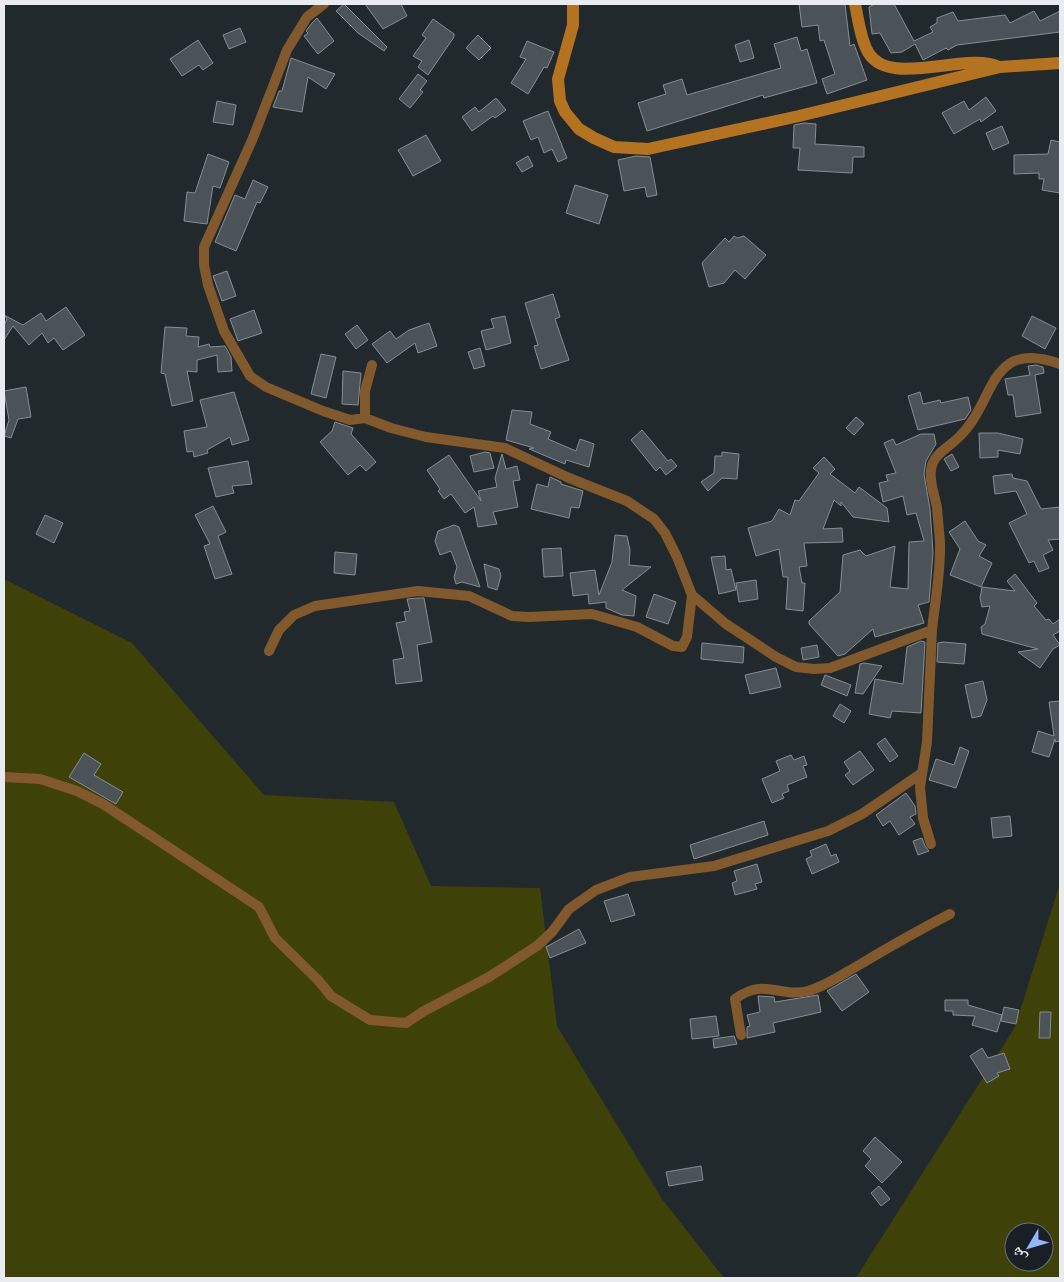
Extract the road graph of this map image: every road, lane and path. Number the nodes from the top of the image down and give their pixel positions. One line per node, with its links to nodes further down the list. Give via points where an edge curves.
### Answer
1 (324, 4): 8 (street, via 307,17 287,50 253,138 204,247 204,265 224,331 250,376 266,387 323,411 350,420)
2 (573, 4): 5 (main road, via 573,25 558,79 560,102 579,129 614,147 648,149)
3 (855, 4): 5 (main road, via 866,48 880,63 914,69 990,62)
4 (1060, 64): 5 (main road)
5 (1000, 67)
6 (1060, 364): 10 (street, via 1036,357 1008,364 995,376 980,408 960,437 936,458 931,481 940,542)
7 (372, 365): 8 (street, via 367,375)
8 (365, 418): 9 (street, via 426,437 505,448 628,501 654,519 664,533)
9 (692, 595): 10 (street, via 746,638 796,667 830,668); 11 (street, via 687,637 682,647 673,646 637,627 592,614 512,616 469,596 418,591 314,606 294,615 279,630)
10 (932, 630): 12 (street, via 927,742)
11 (269, 651)
12 (922, 773): 13 (street, via 862,814 828,831 714,866 630,877 596,890 569,908 537,946 489,978 406,1022 370,1020 331,996 274,938 259,907 103,804 40,779); 14 (street, via 923,818)
13 (4, 778)
14 (930, 844)
15 (950, 914): 16 (street, via 829,982 807,991 761,987 746,991 735,999)
16 (741, 1035)

